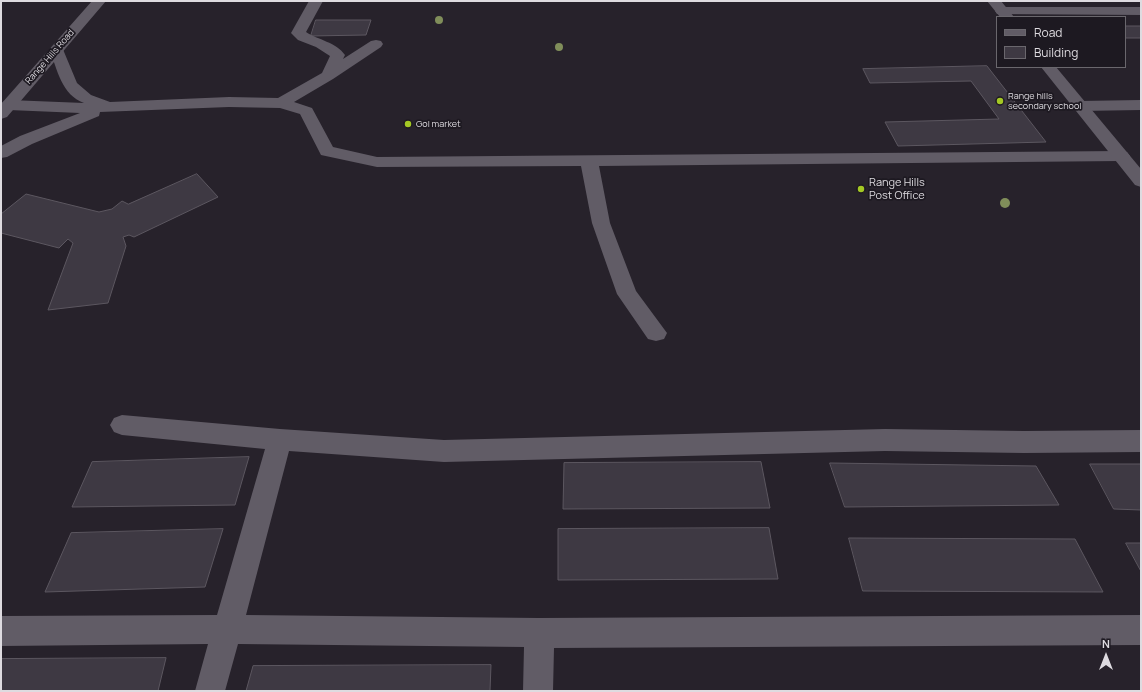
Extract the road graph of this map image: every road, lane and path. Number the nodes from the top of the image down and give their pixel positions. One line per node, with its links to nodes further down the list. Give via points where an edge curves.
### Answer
1 (99, 1): 6 (street, Range Hills Road)
2 (316, 1): 8 (street, via 298,33 304,39 329,48 338,56)
3 (1001, 10): 4 (street)
4 (1141, 11)
5 (376, 44): 8 (street)
6 (57, 50): 12 (street, via 70,85 85,98); 13 (street, Range Hills Road)
7 (1049, 68): 11 (street)
8 (328, 76): 9 (street)
9 (281, 103): 12 (street, via 229,102); 16 (street, via 306,111 327,151 377,162)
10 (1141, 105): 11 (street)
11 (1080, 106): 15 (street)
12 (109, 107): 13 (street); 14 (street, via 26,140)
13 (5, 110)
14 (1, 153)
15 (1121, 156): 16 (street); 17 (street)
16 (589, 160): 18 (street, via 601,223 627,294)
17 (1141, 180)
18 (656, 333)
19 (122, 425): 20 (street)
20 (280, 440): 21 (street, via 444,451 885,440); 22 (street)
21 (1141, 441)
22 (228, 629): 24 (street); 25 (street); 26 (street)
23 (1141, 630): 25 (street)
24 (1, 631)
25 (539, 633): 27 (street)
26 (210, 691)
27 (538, 691)

